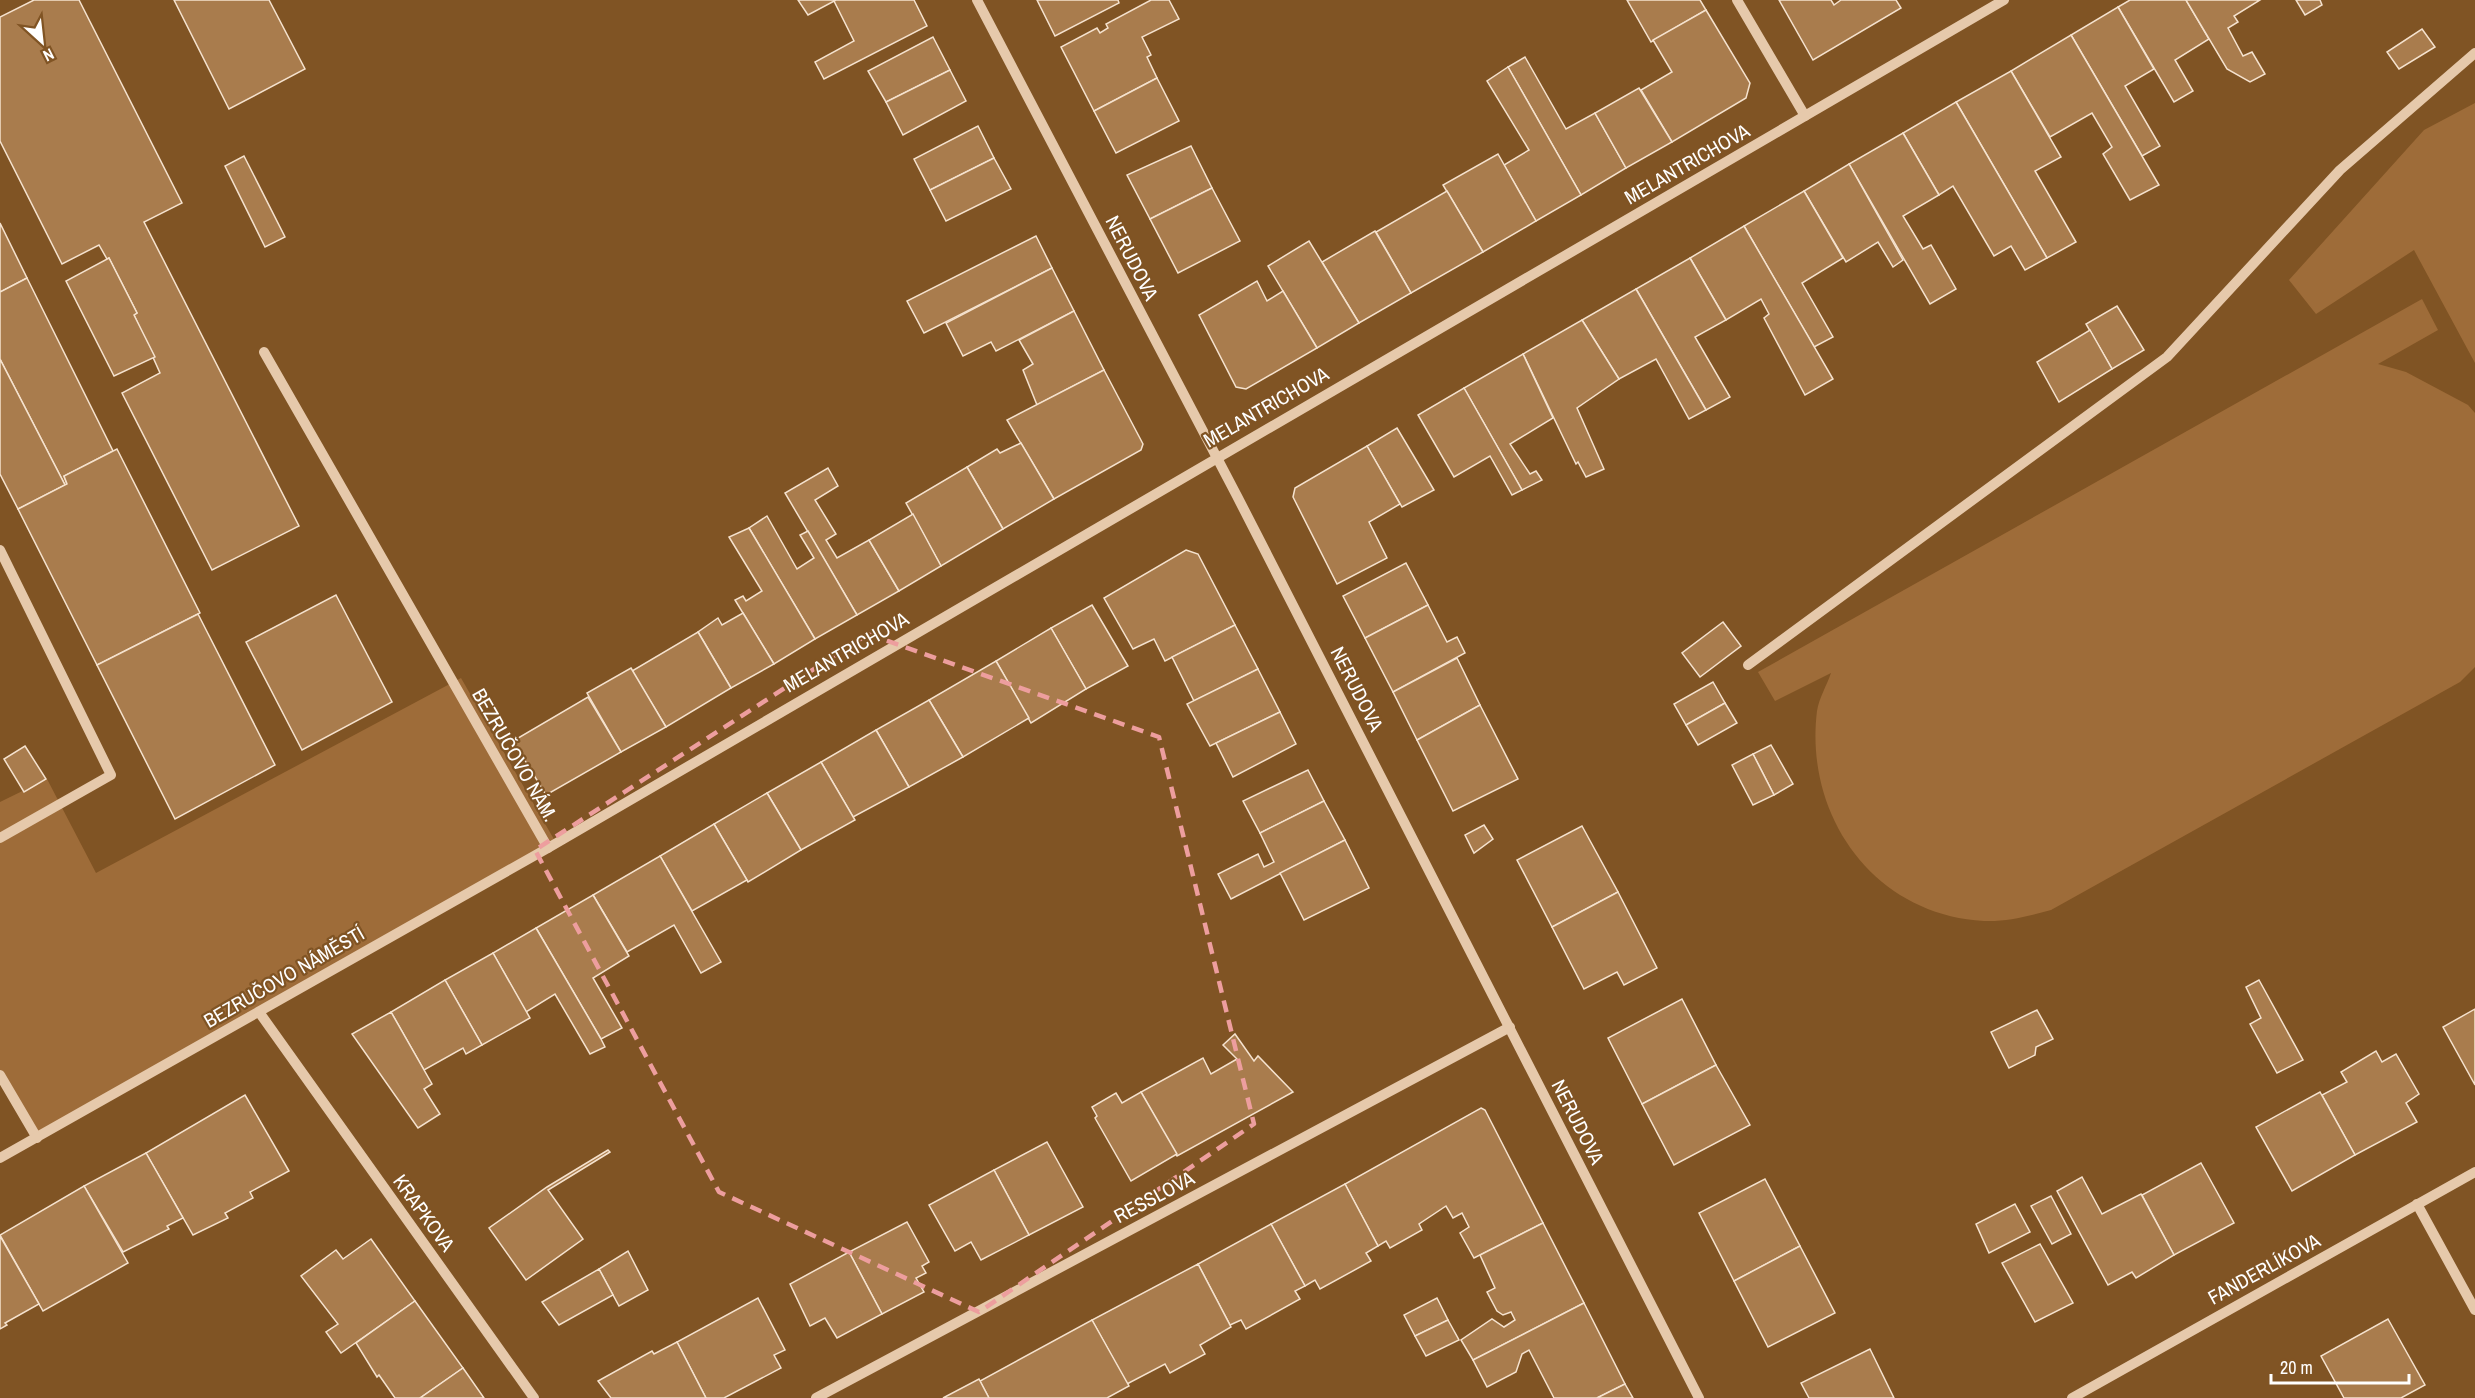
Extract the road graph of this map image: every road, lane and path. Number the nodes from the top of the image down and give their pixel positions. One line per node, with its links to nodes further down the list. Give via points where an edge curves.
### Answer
1 (977, 0): 7 (street, NERUDOVA)
2 (1737, 0): 5 (street)
3 (2004, 0): 5 (street, MELANTRICHOVA)
4 (2475, 53): 9 (street, via 2340,171 2167,357)
5 (1805, 116): 7 (street, MELANTRICHOVA)
6 (264, 352): 11 (street, BEZRUČOVO NÁM.)
7 (1215, 457): 11 (street, MELANTRICHOVA); 13 (street, NERUDOVA)
8 (0, 550): 10 (street, via 111,776)
9 (1748, 665)
10 (0, 838)
11 (548, 848): 12 (street, BEZRUČOVO NÁMĚSTÍ)
12 (259, 1012): 15 (street, BEZRUČOVO NÁMĚSTÍ); 20 (street, KRAPKOVA)
13 (1510, 1027): 21 (street, RESSLOVA); 22 (street, NERUDOVA)
14 (0, 1075): 15 (street)
15 (37, 1138): 16 (street, BEZRUČOVO NÁMĚSTÍ)
16 (0, 1158)
17 (2475, 1172): 18 (street, FANDERLÍKOVA)
18 (2417, 1204): 19 (street); 23 (street, FANDERLÍKOVA)
19 (2475, 1310)
20 (534, 1398)
21 (816, 1398)
22 (1699, 1398)
23 (2072, 1398)

